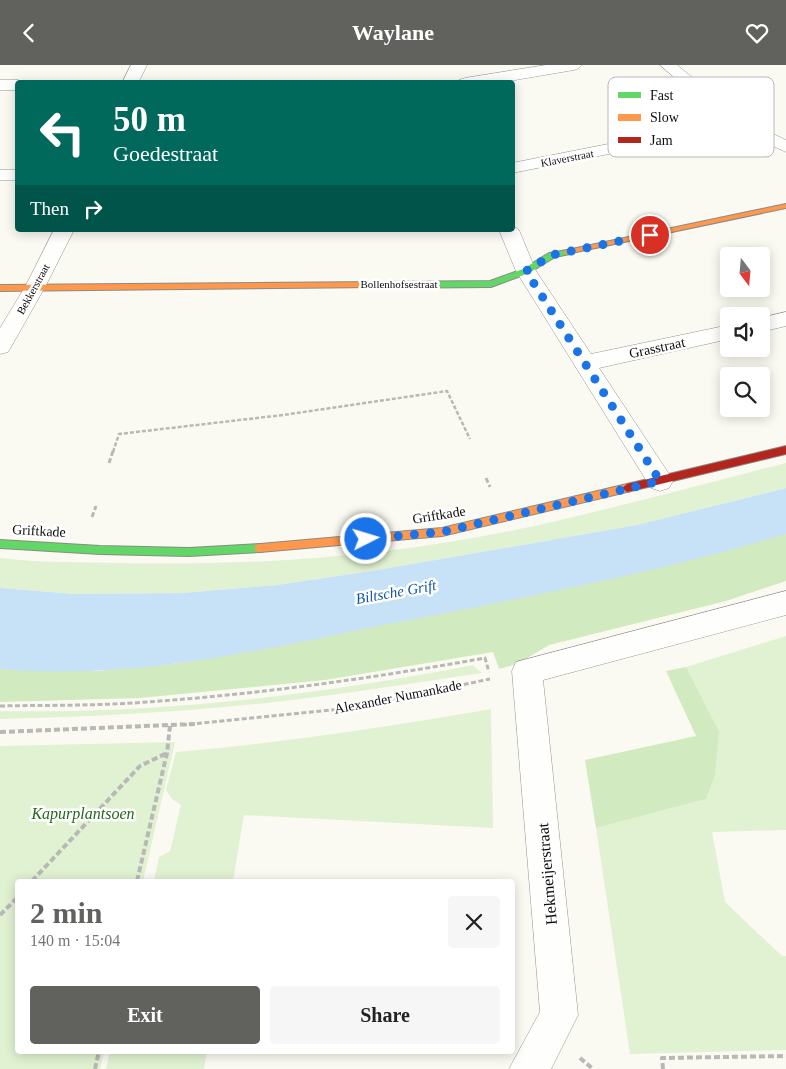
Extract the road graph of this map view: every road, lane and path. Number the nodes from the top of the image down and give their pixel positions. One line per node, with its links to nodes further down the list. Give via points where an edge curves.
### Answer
1 (139, 65): 5 (street)
2 (574, 65): 6 (street)
3 (668, 65): 4 (street)
4 (682, 77)
5 (132, 80)
6 (458, 80)
7 (0, 85): 8 (street)
8 (15, 85)
9 (774, 141): 10 (street)
10 (786, 147)
11 (608, 149): 12 (street, Klaverstraat)
12 (515, 167)
13 (0, 175): 14 (street)
14 (15, 175)
15 (786, 205): 18 (street, Bollenhofsestraat, via 552,255)
16 (63, 232): 20 (street, Bekkerstraat)
17 (510, 232): 18 (street)
18 (526, 271): 20 (street, Bollenhofsestraat, via 491,284); 25 (street)
19 (0, 287): 20 (street, Bollenhofsestraat)
20 (35, 287): 24 (street, Bekkerstraat)
21 (786, 319): 22 (street)
22 (770, 323)
23 (720, 334): 25 (street, Grasstraat)
24 (0, 347)
25 (586, 363): 29 (street)
26 (470, 439): 28 (path, via 447,391 218,425 119,434)
27 (786, 451): 29 (street, Griftkade)
28 (109, 463)
29 (660, 481): 30 (street, Griftkade, via 442,532 318,544 189,552)
30 (0, 544)
31 (786, 603): 32 (street)
32 (527, 671): 33 (path, via 489,671 484,658 386,675 211,696 98,705); 34 (path, Alexander Numankade, via 350,708); 44 (street, Hekmeijerstraat, via 559,1015)
33 (0, 706)
34 (170, 726): 35 (path, Alexander Numankade); 36 (path)
35 (0, 732)
36 (167, 753): 37 (path, via 140,766); 38 (path)
37 (34, 879)
38 (137, 879)
39 (15, 900): 40 (path)
40 (0, 915)
41 (98, 1054): 43 (path)
42 (786, 1056): 45 (path, via 662,1058)
43 (95, 1069)
44 (529, 1069)
45 (663, 1069)

